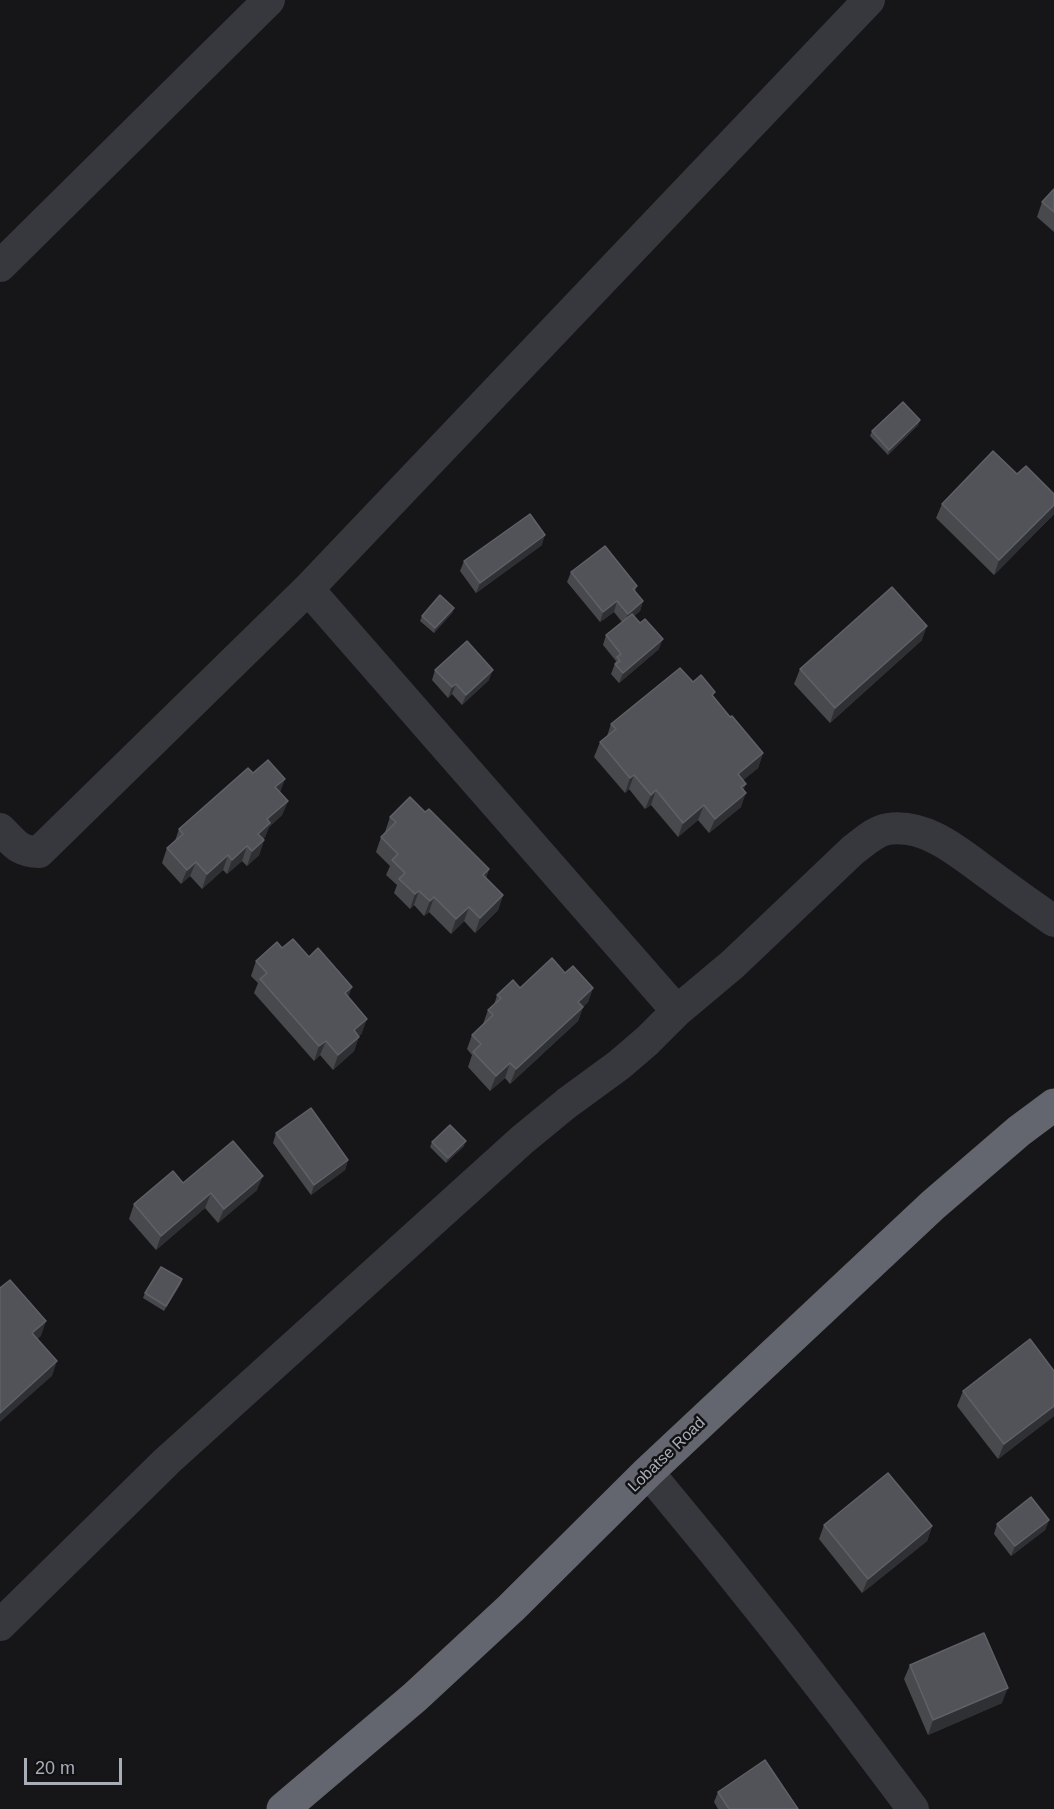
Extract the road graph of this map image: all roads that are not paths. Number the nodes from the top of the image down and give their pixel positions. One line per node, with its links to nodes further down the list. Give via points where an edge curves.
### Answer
1 (269, 0): 3 (street)
2 (869, 0): 4 (street)
3 (0, 266)
4 (308, 589): 5 (street, via 39,852 17,847); 7 (street)
5 (0, 829)
6 (1054, 921): 7 (street, via 947,844 922,833 887,829 853,850 733,964)
7 (677, 1011): 10 (street, via 619,1065 522,1140 185,1444)
8 (1054, 1105): 9 (highway, Lobatse Road, via 933,1205)
9 (648, 1472): 11 (highway, Lobatse Road, via 415,1697); 12 (street, via 751,1597)
10 (0, 1625)
11 (283, 1809)
12 (913, 1809)

